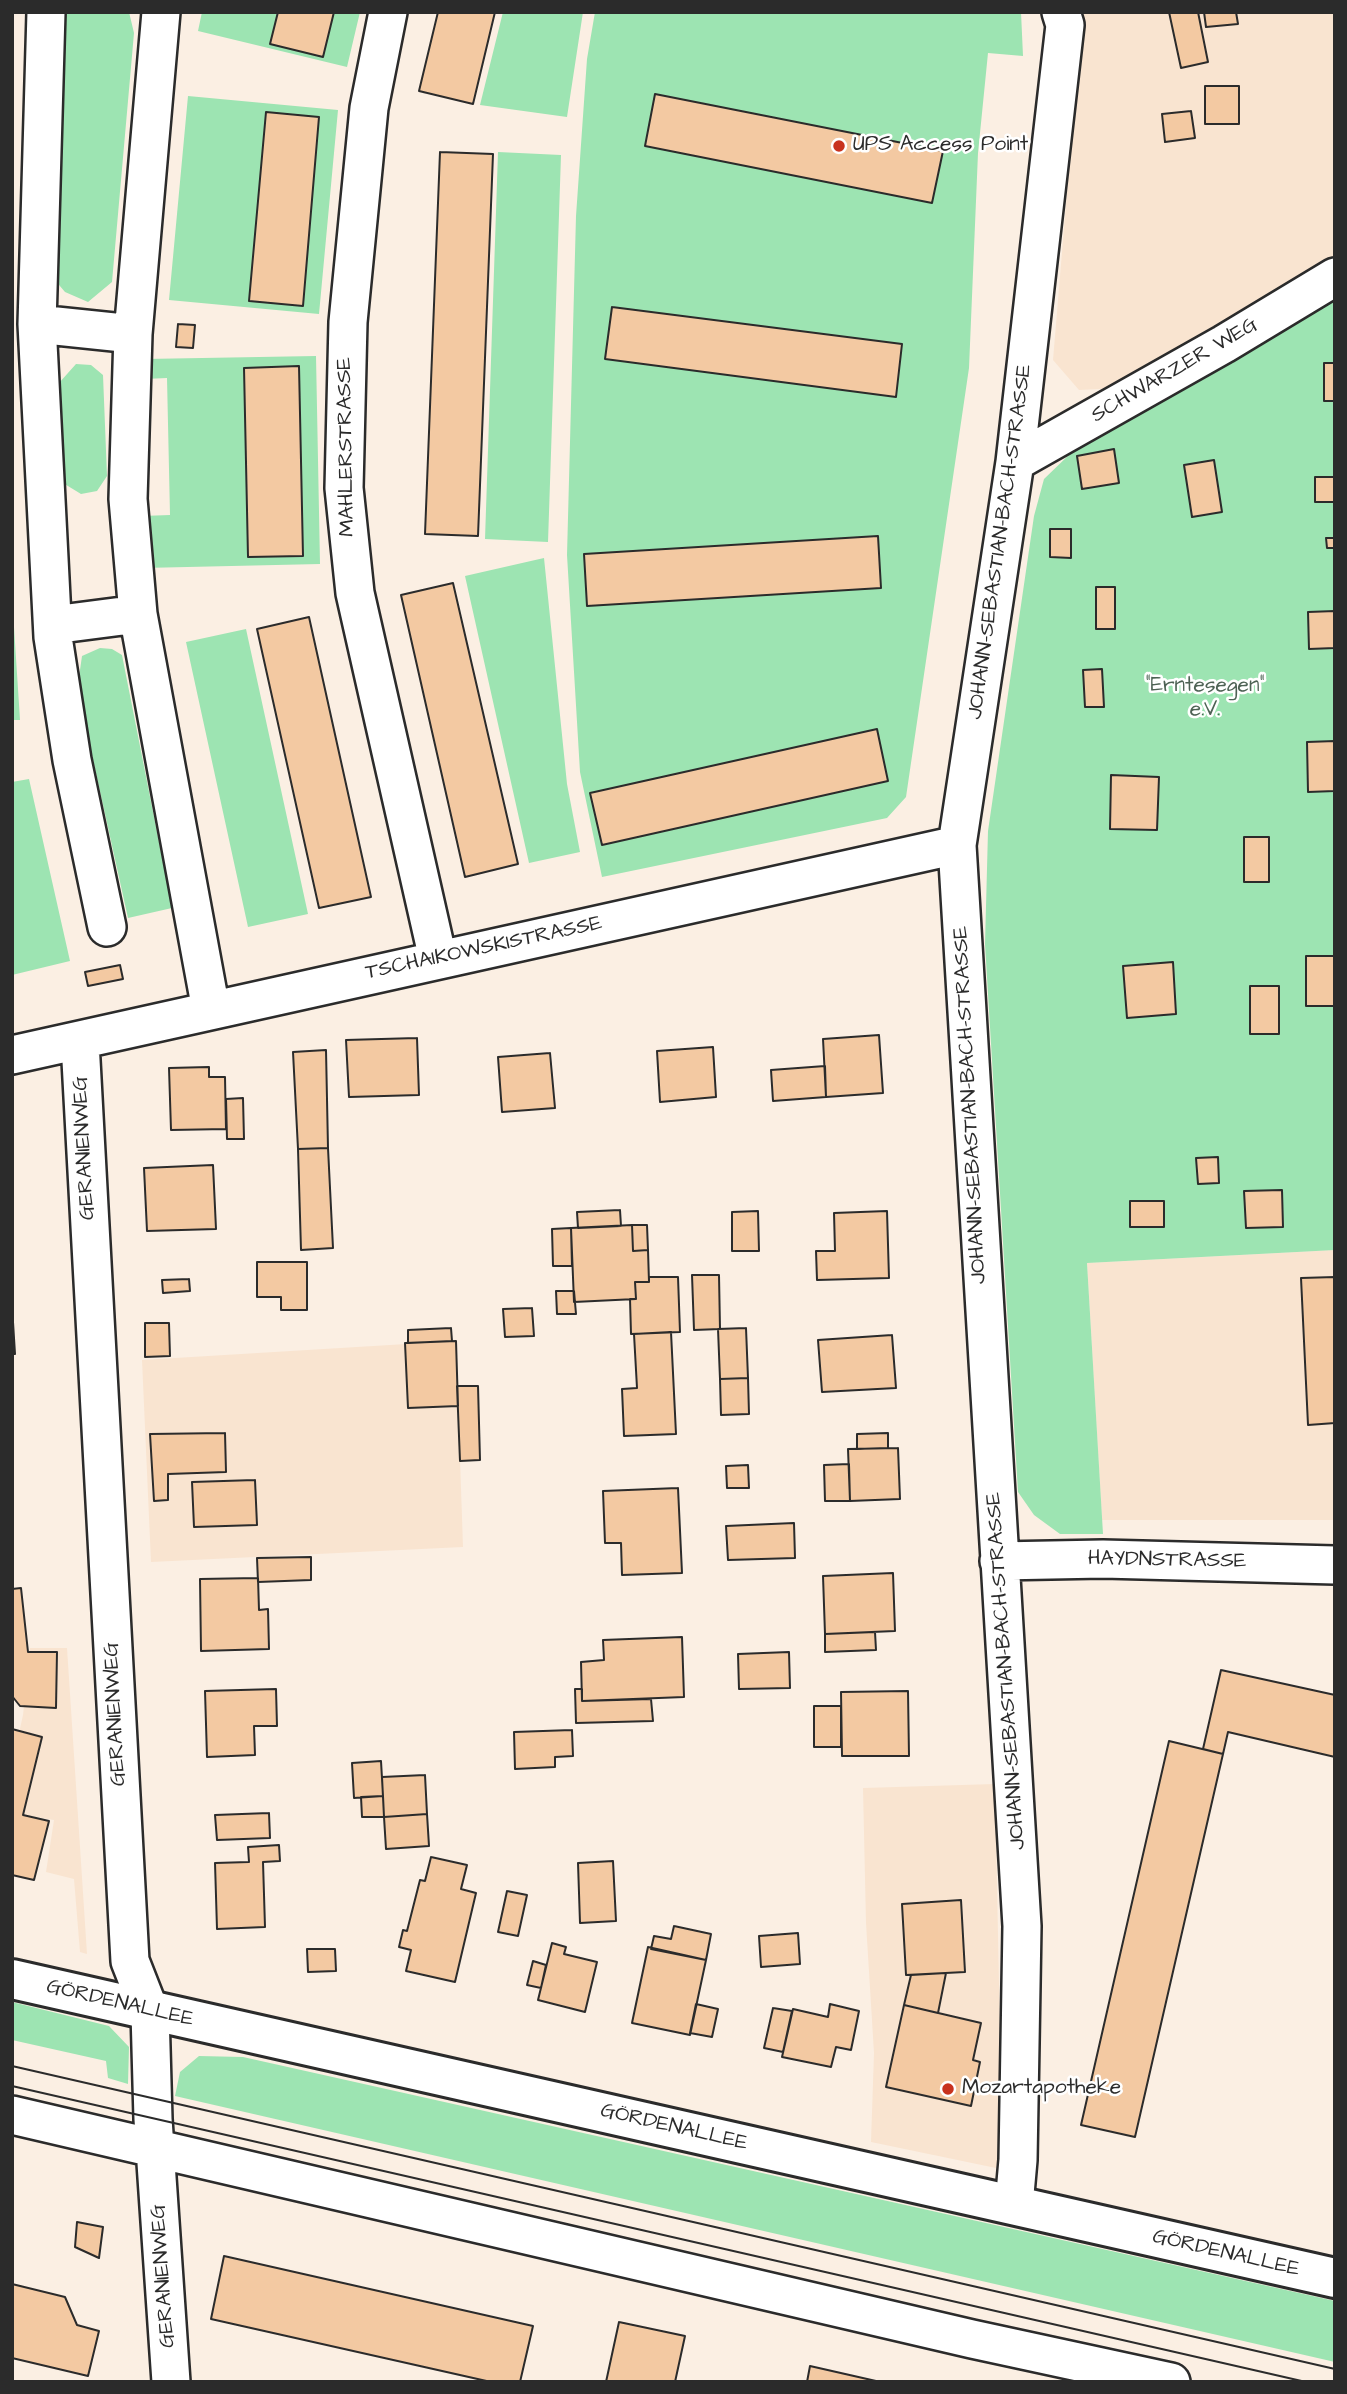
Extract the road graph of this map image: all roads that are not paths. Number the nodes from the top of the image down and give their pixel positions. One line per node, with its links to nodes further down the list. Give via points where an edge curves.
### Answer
1 (46, 12): 6 (street)
2 (161, 12): 7 (street)
3 (388, 12): 13 (street, MAHLERSTRASSE, via 369,108 348,322 344,488 355,593)
4 (1061, 12): 8 (street, JOHANN-SEBASTIAN-BACH-STRASSE, via 1065,26)
5 (1335, 278): 8 (street, SCHWARZER WEG)
6 (37, 324): 7 (street); 10 (street)
7 (133, 334): 9 (street, via 128,499)
8 (1015, 462): 11 (street, JOHANN-SEBASTIAN-BACH-STRASSE)
9 (138, 614): 10 (street); 14 (street)
10 (53, 625): 12 (street, via 72,760)
11 (957, 845): 13 (street, TSCHAIKOWSKISTRASSE); 17 (street, JOHANN-SEBASTIAN-BACH-STRASSE)
12 (107, 927)
13 (438, 959): 14 (street, TSCHAIKOWSKISTRASSE)
14 (211, 1010): 15 (street, TSCHAIKOWSKISTRASSE)
15 (80, 1042): 16 (street, TSCHAIKOWSKISTRASSE); 20 (street, GERANIENWEG, via 130,1961)
16 (12, 1055)
17 (999, 1561): 18 (street, HAYDNSTRASSE); 23 (street, JOHANN-SEBASTIAN-BACH-STRASSE, via 1022,1926)
18 (1335, 1565)
19 (12, 1979): 20 (street, GÖRDENALLEE)
20 (150, 2012): 22 (street, GERANIENWEG); 23 (street, GÖRDENALLEE)
21 (12, 2115): 22 (street)
22 (156, 2150): 25 (street, GERANIENWEG); 26 (street)
23 (1014, 2205): 24 (street, GÖRDENALLEE)
24 (1335, 2278)
25 (171, 2382)
26 (1171, 2382)

